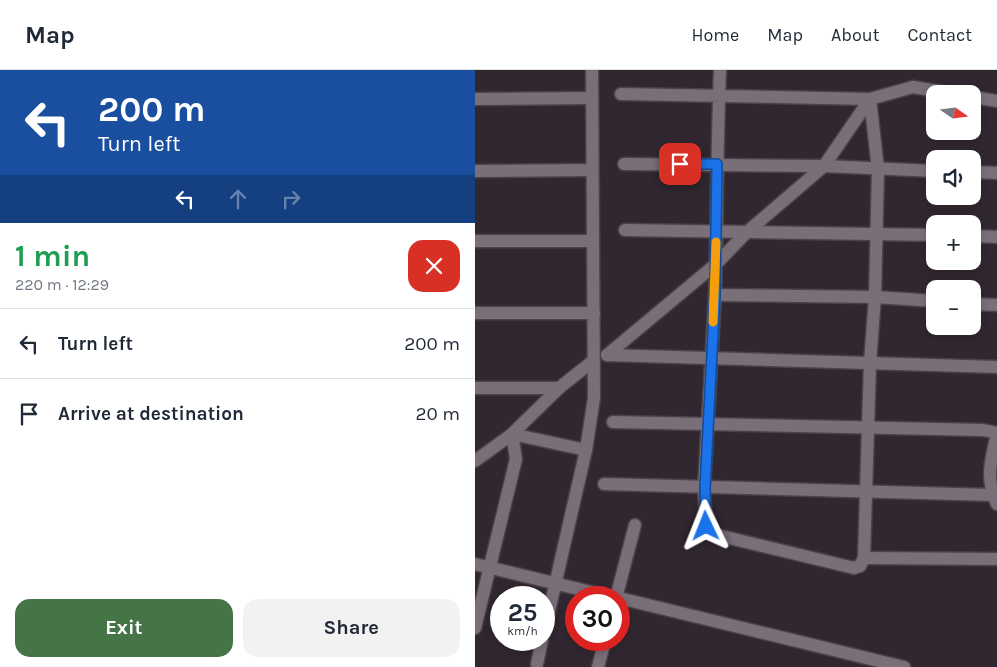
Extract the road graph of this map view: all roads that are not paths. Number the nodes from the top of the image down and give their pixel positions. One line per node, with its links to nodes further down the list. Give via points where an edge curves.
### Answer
1 (592, 70): 6 (street)
2 (719, 70): 5 (street)
3 (926, 89): 9 (street, via 913,87)
4 (621, 94): 5 (street)
5 (719, 97): 9 (street); 12 (street)
6 (591, 98): 8 (street); 15 (street)
7 (981, 98): 10 (street)
8 (475, 100)
9 (869, 100): 13 (street); 14 (street)
10 (997, 101)
11 (624, 164): 12 (street)
12 (717, 164): 13 (street); 22 (street)
13 (824, 166): 14 (street); 21 (street)
14 (877, 169): 17 (street); 23 (street)
15 (592, 170): 16 (street); 28 (street)
16 (475, 171)
17 (926, 171)
18 (981, 172): 19 (street)
19 (997, 173)
20 (625, 230): 22 (street)
21 (747, 232): 22 (street); 23 (street); 29 (street)
22 (716, 233): 29 (street)
23 (875, 234): 24 (street); 31 (street)
24 (926, 235)
25 (981, 236): 26 (street)
26 (997, 237)
27 (475, 241): 28 (street)
28 (593, 241): 36 (street)
29 (716, 264): 30 (street); 37 (street, via 607,355)
30 (715, 295): 31 (street); 37 (street)
31 (875, 297): 32 (street); 39 (street)
32 (926, 300)
33 (981, 304): 34 (street)
34 (997, 305)
35 (475, 313): 36 (street)
36 (594, 313): 38 (street)
37 (712, 360): 39 (street); 44 (street)
38 (593, 361): 42 (street); 48 (street, via 594,398)
39 (870, 363): 40 (street); 45 (street)
40 (997, 367)
41 (475, 388): 42 (street)
42 (559, 388): 47 (street)
43 (613, 422): 44 (street)
44 (709, 423): 45 (street); 51 (street)
45 (868, 428): 46 (street); 52 (street)
46 (997, 433): 53 (street, via 989,465)
47 (512, 434): 48 (street); 49 (street); 58 (street, via 516,459)
48 (586, 450): 59 (street)
49 (475, 461)
50 (604, 484): 51 (street)
51 (705, 488): 52 (street); 55 (street, via 706,526 710,532 854,568 860,566)
52 (866, 493): 53 (street); 55 (street)
53 (995, 499)
54 (635, 525): 62 (street)
55 (864, 558): 56 (street)
56 (997, 559)
57 (475, 564): 58 (street)
58 (490, 568): 59 (street); 64 (street)
59 (555, 582): 60 (street); 61 (street)
60 (554, 586)
61 (570, 586)
62 (620, 586)
63 (630, 601): 69 (street)
64 (475, 628)
65 (540, 651): 67 (street)
66 (602, 651): 68 (street)
67 (537, 664)
68 (598, 667)
69 (905, 667)

